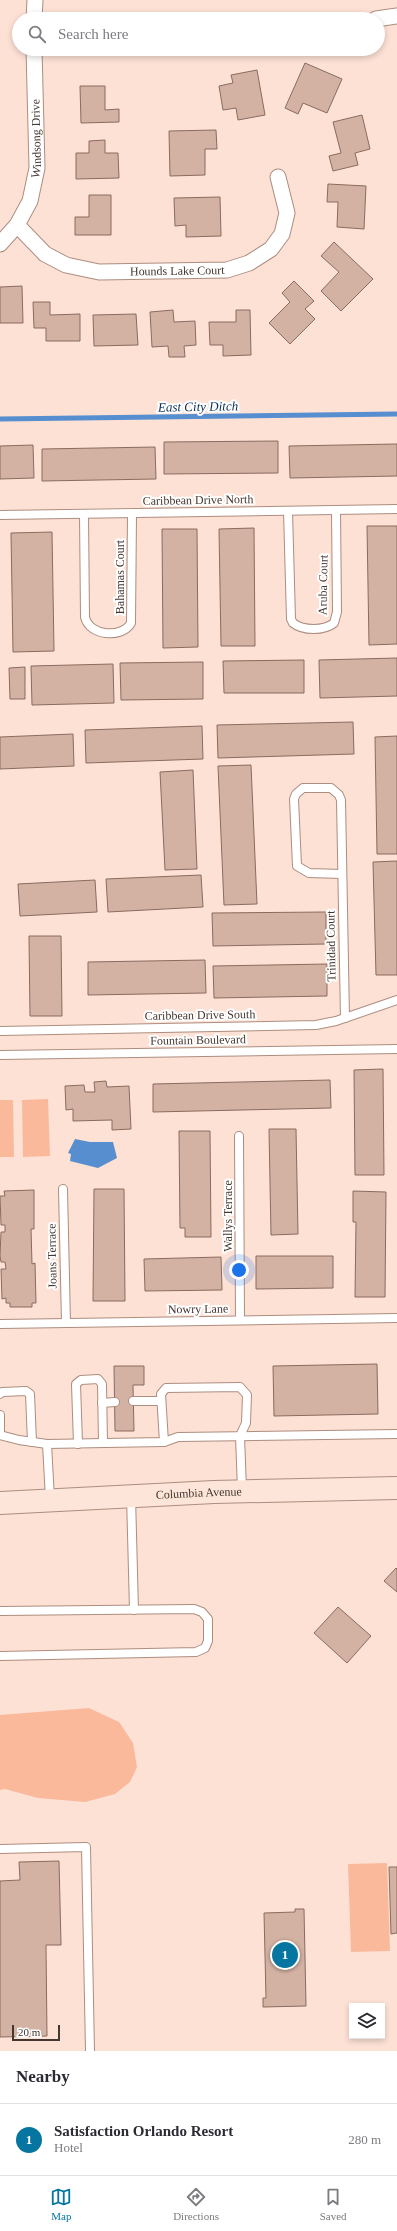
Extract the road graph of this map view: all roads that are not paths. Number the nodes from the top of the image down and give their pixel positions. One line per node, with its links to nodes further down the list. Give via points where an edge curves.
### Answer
1 (35, 0): 2 (street)
2 (34, 12)
3 (397, 16): 4 (street)
4 (385, 18)
5 (34, 56): 7 (street, Windsong Drive, via 36,168 30,201)
6 (278, 177): 7 (street, Hounds Lake Court, via 287,213 282,234 271,249 249,263 227,270 99,272 66,265 45,254)
7 (17, 225): 8 (street, Windsong Drive)
8 (0, 244)
9 (397, 509): 10 (lane, Caribbean Drive North)
10 (336, 510): 11 (lane, Caribbean Drive North); 11 (lane, Aruba Court, via 337,612 334,623 324,628 302,628 292,623)
11 (288, 511): 13 (lane, Caribbean Drive North)
12 (84, 514): 13 (lane, Caribbean Drive North); 13 (lane, Bahamas Court, via 85,617 89,627 97,632 120,632 131,623); 14 (lane, Caribbean Drive North)
13 (132, 514)
14 (0, 515)
15 (342, 874): 15 (lane, Trinidad Court, via 339,795 326,787 303,788 294,799 296,866 309,873); 17 (lane, Trinidad Court)
16 (397, 1000): 17 (lane, Caribbean Drive South)
17 (345, 1018): 18 (lane, Caribbean Drive South, via 316,1025)
18 (0, 1030)
19 (397, 1049): 20 (lane, Fountain Boulevard)
20 (0, 1055)
21 (239, 1136): 24 (lane, Wallys Terrace)
22 (63, 1189): 25 (lane, Joans Terrace)
23 (397, 1318): 24 (lane, Nowry Lane)
24 (240, 1320): 25 (lane, Nowry Lane)
25 (66, 1323): 26 (lane, Nowry Lane)
26 (0, 1324)
27 (0, 1394): 36 (lane, via 26,1391 30,1394)
28 (133, 1401): 29 (lane)
29 (161, 1401): 35 (lane, via 161,1394 166,1388 240,1387 247,1395 246,1423); 37 (lane)
30 (115, 1402): 31 (lane)
31 (102, 1403): 38 (lane); 40 (lane, via 102,1384 98,1379 81,1380 76,1384)
32 (0, 1415): 33 (lane)
33 (0, 1434): 36 (lane)
34 (397, 1434): 35 (lane)
35 (240, 1436): 37 (lane, via 178,1437); 42 (lane)
36 (32, 1442): 39 (lane)
37 (164, 1442): 38 (lane)
38 (104, 1443): 40 (lane)
39 (47, 1444): 40 (lane); 44 (lane)
40 (78, 1444)
41 (397, 1488): 42 (street, Columbia Avenue)
42 (242, 1491): 43 (street, Columbia Avenue)
43 (131, 1496): 44 (street, Columbia Avenue); 46 (lane)
44 (50, 1500): 45 (street, Columbia Avenue)
45 (0, 1503)
46 (134, 1610): 47 (lane); 48 (lane, via 194,1609 202,1612 208,1619 208,1641 205,1648 196,1652)
47 (0, 1611)
48 (0, 1656)
49 (0, 1849): 50 (lane, via 86,1847)
50 (90, 2051)

